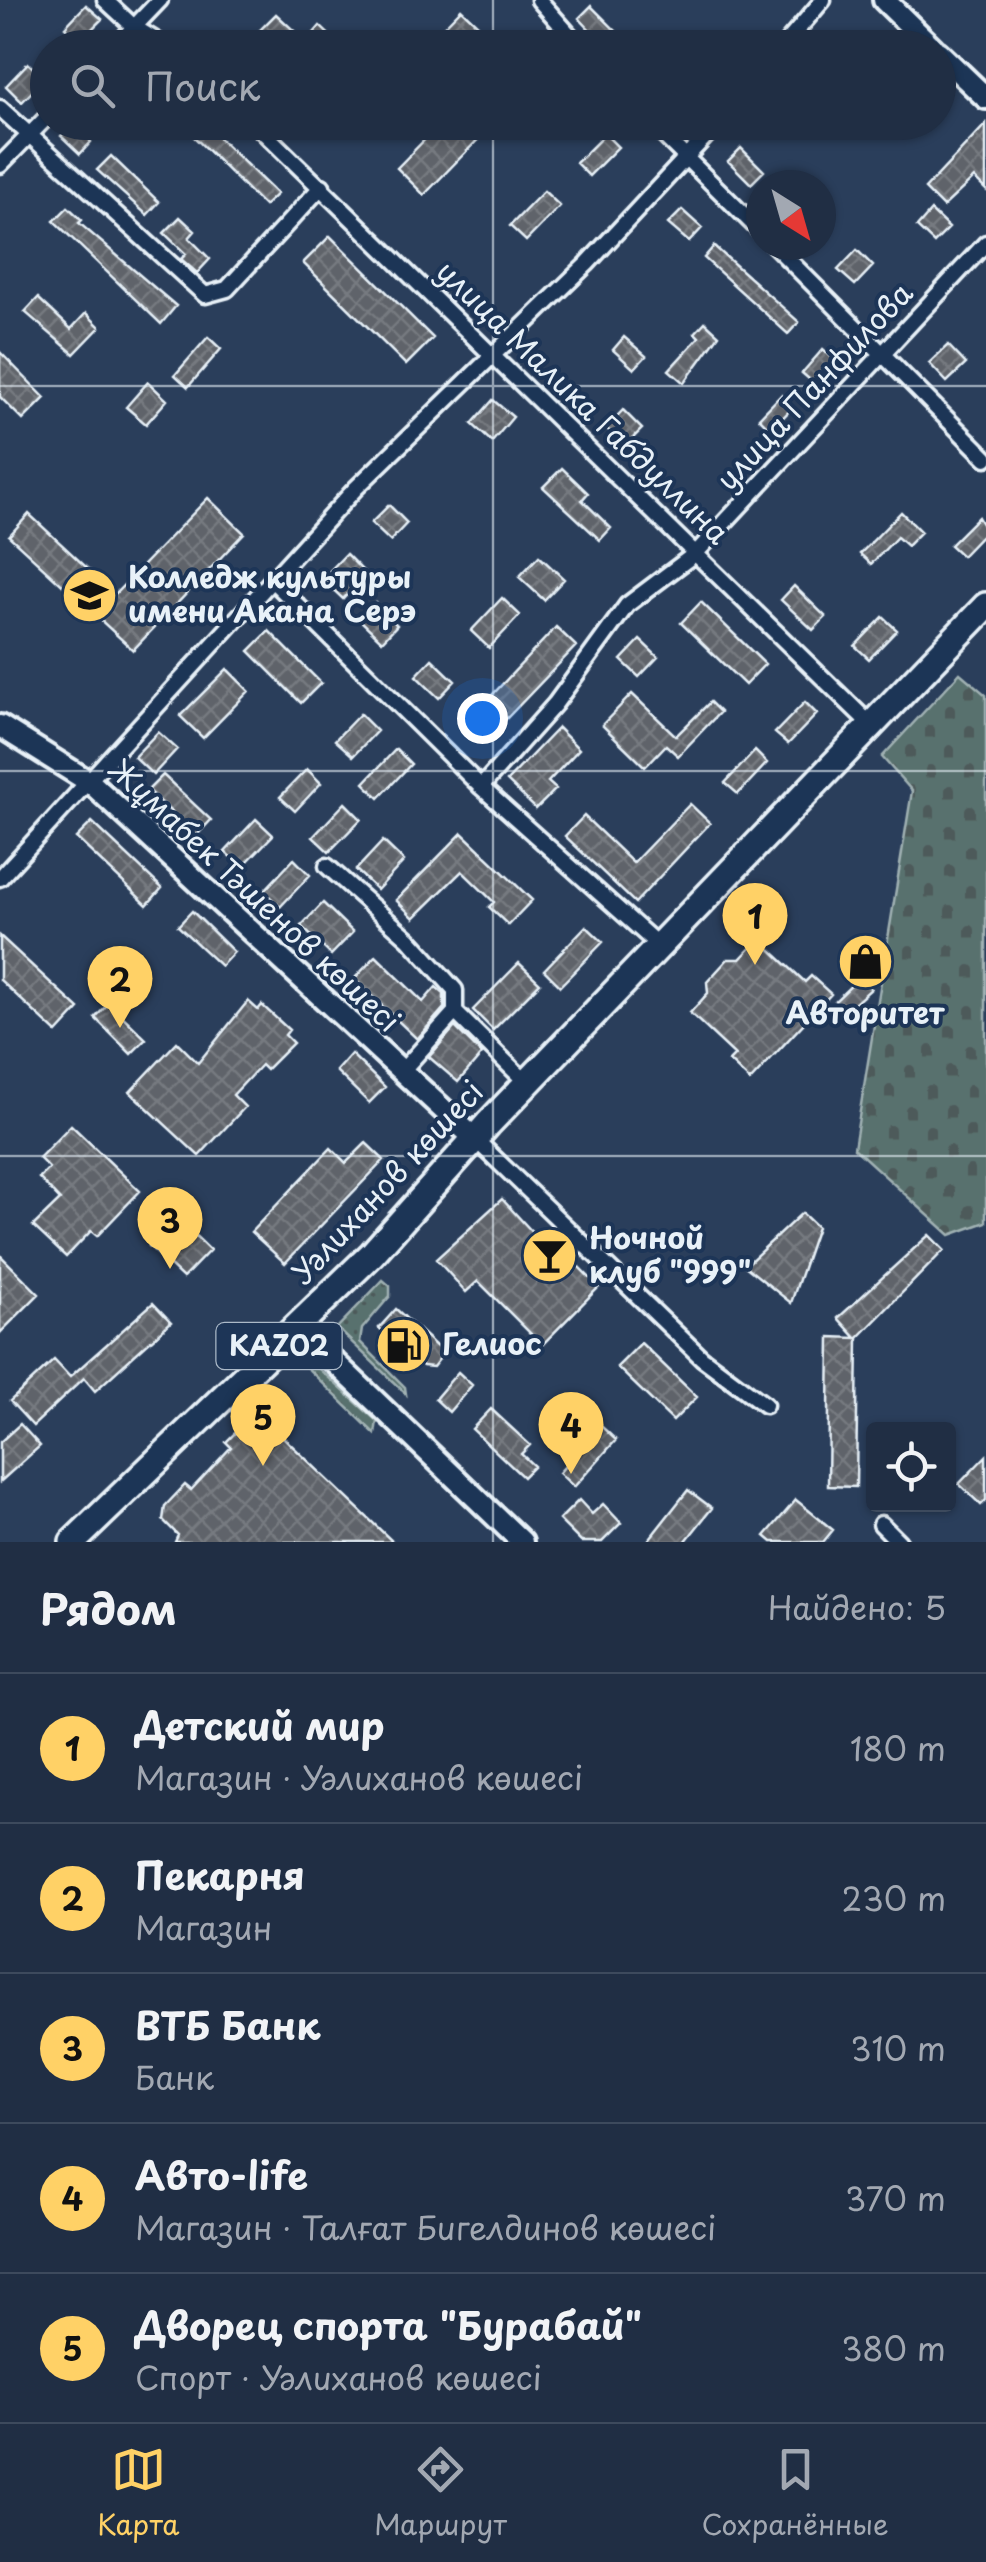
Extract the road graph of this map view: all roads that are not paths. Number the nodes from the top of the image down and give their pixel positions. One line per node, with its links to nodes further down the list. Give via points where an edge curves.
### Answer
1 (105, 0): 6 (street)
2 (160, 0): 6 (street)
3 (539, 0): 9 (street)
4 (823, 0): 10 (street)
5 (884, 0): 11 (main road)
6 (134, 27): 7 (street); 8 (street)
7 (131, 30)
8 (139, 30)
9 (565, 30)
10 (797, 30)
11 (915, 30)
12 (956, 69): 13 (main road)
13 (986, 98)
14 (0, 108): 15 (street)
15 (30, 135): 21 (street)
16 (35, 140): 22 (street, via 205,295 227,289)
17 (272, 140): 22 (street, улица Малика Габдуллина)
18 (668, 140): 20 (street)
19 (704, 140): 20 (street)
20 (687, 160): 23 (street); 27 (street)
21 (0, 165)
22 (322, 186): 27 (street, улица Малика Габдуллина)
23 (746, 217)
24 (986, 243): 26 (street, улица Панфилова)
25 (789, 260): 26 (street)
26 (884, 353): 28 (street); 29 (street, улица Панфилова)
27 (494, 355): 29 (street, улица Малика Габдуллина); 30 (street, via 356,488)
28 (986, 458)
29 (696, 553): 33 (street, улица Малика Габдуллина); 36 (street, улица Панфилова, via 627,605 555,704)
30 (273, 581): 35 (street); 36 (street)
31 (986, 606): 32 (highway, KАZ02)
32 (945, 649): 33 (highway, KАZ02); 43 (highway, KАZ02)
33 (870, 724): 39 (highway, KАZ02)
34 (0, 726): 35 (main road, Жұмабек Тәшенов көшесі)
35 (91, 783): 38 (street); 41 (main road, Жұмабек Тәшенов көшесі)
36 (481, 786): 39 (street)
37 (327, 866): 40 (street, via 456,990)
38 (0, 878)
39 (658, 945): 42 (highway, Уәлиханов көшесі / KАZ02)
40 (455, 1012): 41 (street); 42 (street)
41 (402, 1072): 43 (main road, Жұмабек Тәшенов көшесі)
42 (526, 1083): 43 (highway, Уәлиханов көшесі / KАZ02)
43 (475, 1140): 44 (highway, Уәлиханов көшесі / KАZ02); 45 (street, Жұмабек Тәшенов көшесі, via 702,1358)
44 (298, 1327): 46 (highway, Уәлиханов көшесі / KАZ02); 47 (main road)
45 (765, 1405)
46 (73, 1542)
47 (522, 1542)
48 (876, 1542): 49 (street, via 880,1524)
49 (898, 1542)

